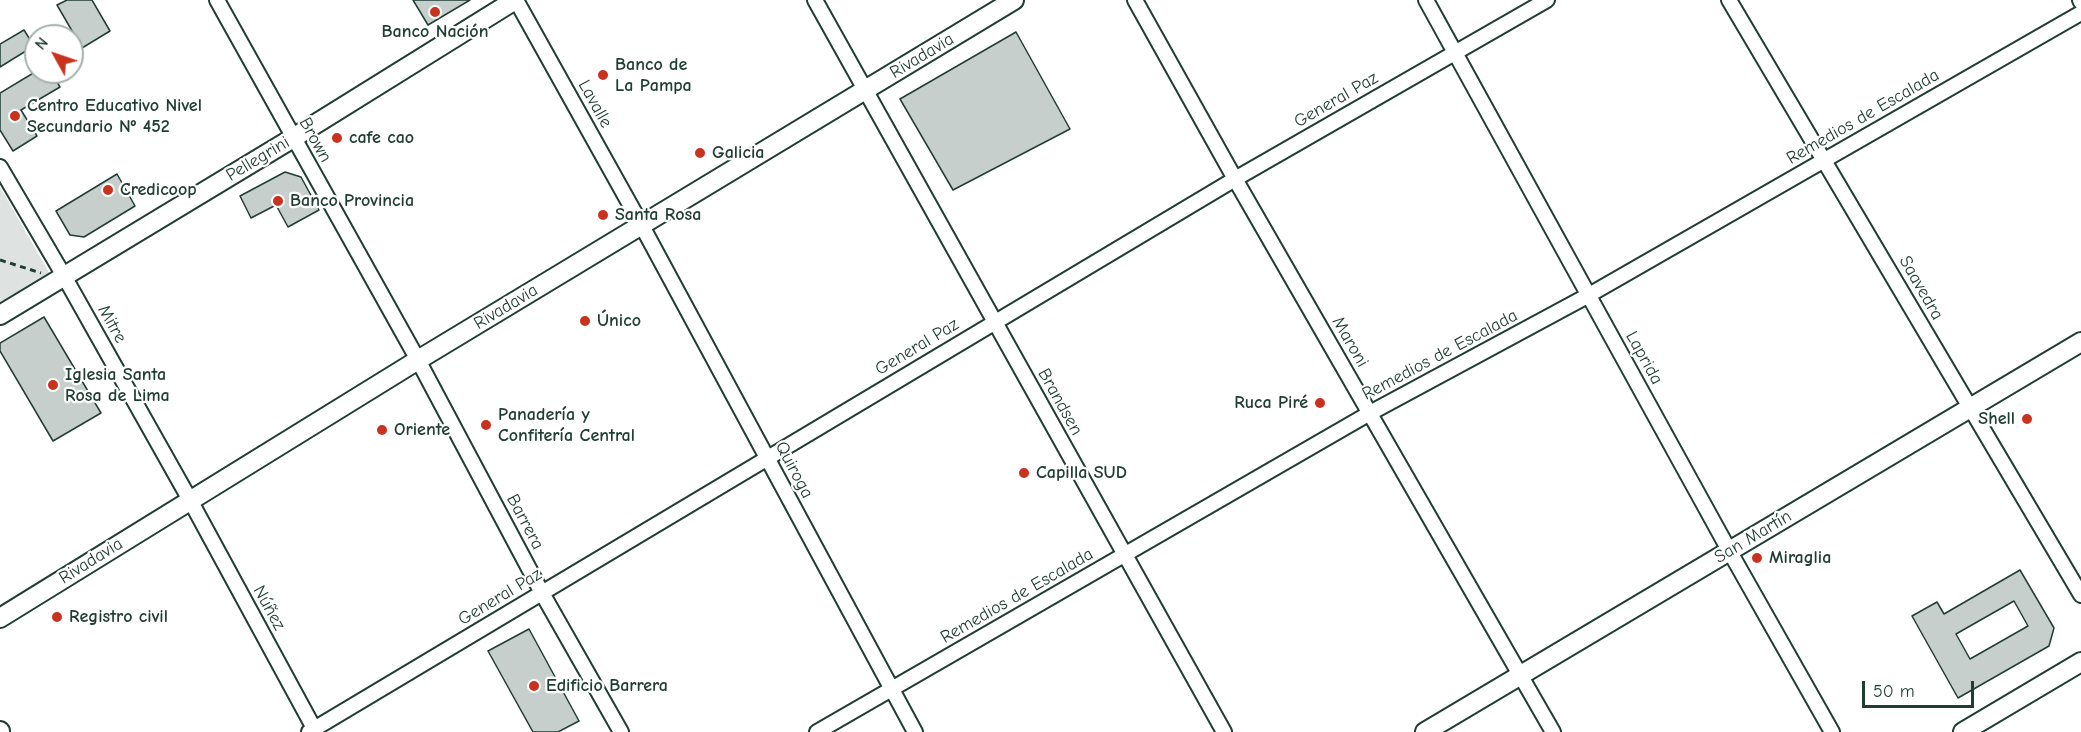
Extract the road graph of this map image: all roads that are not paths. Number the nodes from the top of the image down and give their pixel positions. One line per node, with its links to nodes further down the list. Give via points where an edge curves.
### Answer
1 (217, 0): 12 (street, Brown)
2 (515, 0): 12 (main road, Pellegrini); 16 (street, Lavalle)
3 (815, 0): 11 (street, Brandsen)
4 (1014, 0): 11 (main road, Rivadavia)
5 (1135, 0): 15 (street, Maroni)
6 (1426, 0): 10 (street, Laprida)
7 (1547, 0): 10 (street, General Paz)
8 (1729, 0): 13 (street, Saavedra)
9 (2081, 13): 13 (street, Remedios de Escalada)
10 (1454, 52): 15 (street, General Paz); 18 (street, Laprida)
11 (865, 90): 16 (main road, Rivadavia); 20 (street, Brandsen)
12 (293, 138): 17 (main road, Pellegrini); 22 (street, Brown)
13 (1825, 160): 18 (street, Remedios de Escalada); 23 (street, Saavedra)
14 (0, 167): 17 (street, Mitre)
15 (1235, 179): 20 (street, General Paz); 24 (street, Maroni)
16 (642, 226): 22 (main road, Rivadavia); 25 (street, Quiroga)
17 (57, 276): 19 (main road, Pellegrini); 26 (street, Mitre)
18 (1589, 295): 24 (street, Remedios de Escalada); 27 (street, Laprida)
19 (0, 315)
20 (995, 321): 25 (street, General Paz); 28 (street, Brandsen)
21 (2081, 342): 23 (main road, San Martín)
22 (418, 360): 26 (main road, Rivadavia); 29 (street, Barrera)
23 (1970, 407): 27 (main road, San Martín); 30 (street, Saavedra)
24 (1370, 413): 28 (street, Remedios de Escalada); 33 (street, Maroni)
25 (767, 457): 29 (street, General Paz); 34 (street, Quiroga)
26 (190, 500): 31 (main road, Rivadavia); 35 (street, Núñez)
27 (1730, 552): 33 (main road, San Martín); 42 (street, Laprida)
28 (1124, 556): 34 (street, Remedios de Escalada); 39 (street, Brandsen)
29 (542, 593): 35 (street, General Paz); 36 (street, Barrera)
30 (2081, 595)
31 (0, 618)
32 (2081, 662): 43 (main road)
33 (1521, 676): 40 (main road, San Martín); 41 (street, Maroni)
34 (892, 690): 37 (street, Remedios de Escalada); 38 (street, Quiroga)
35 (313, 731)
36 (621, 732)
37 (817, 732)
38 (915, 732)
39 (1224, 732)
40 (1425, 732)
41 (1553, 732)
42 (1832, 732)
43 (1963, 732)

